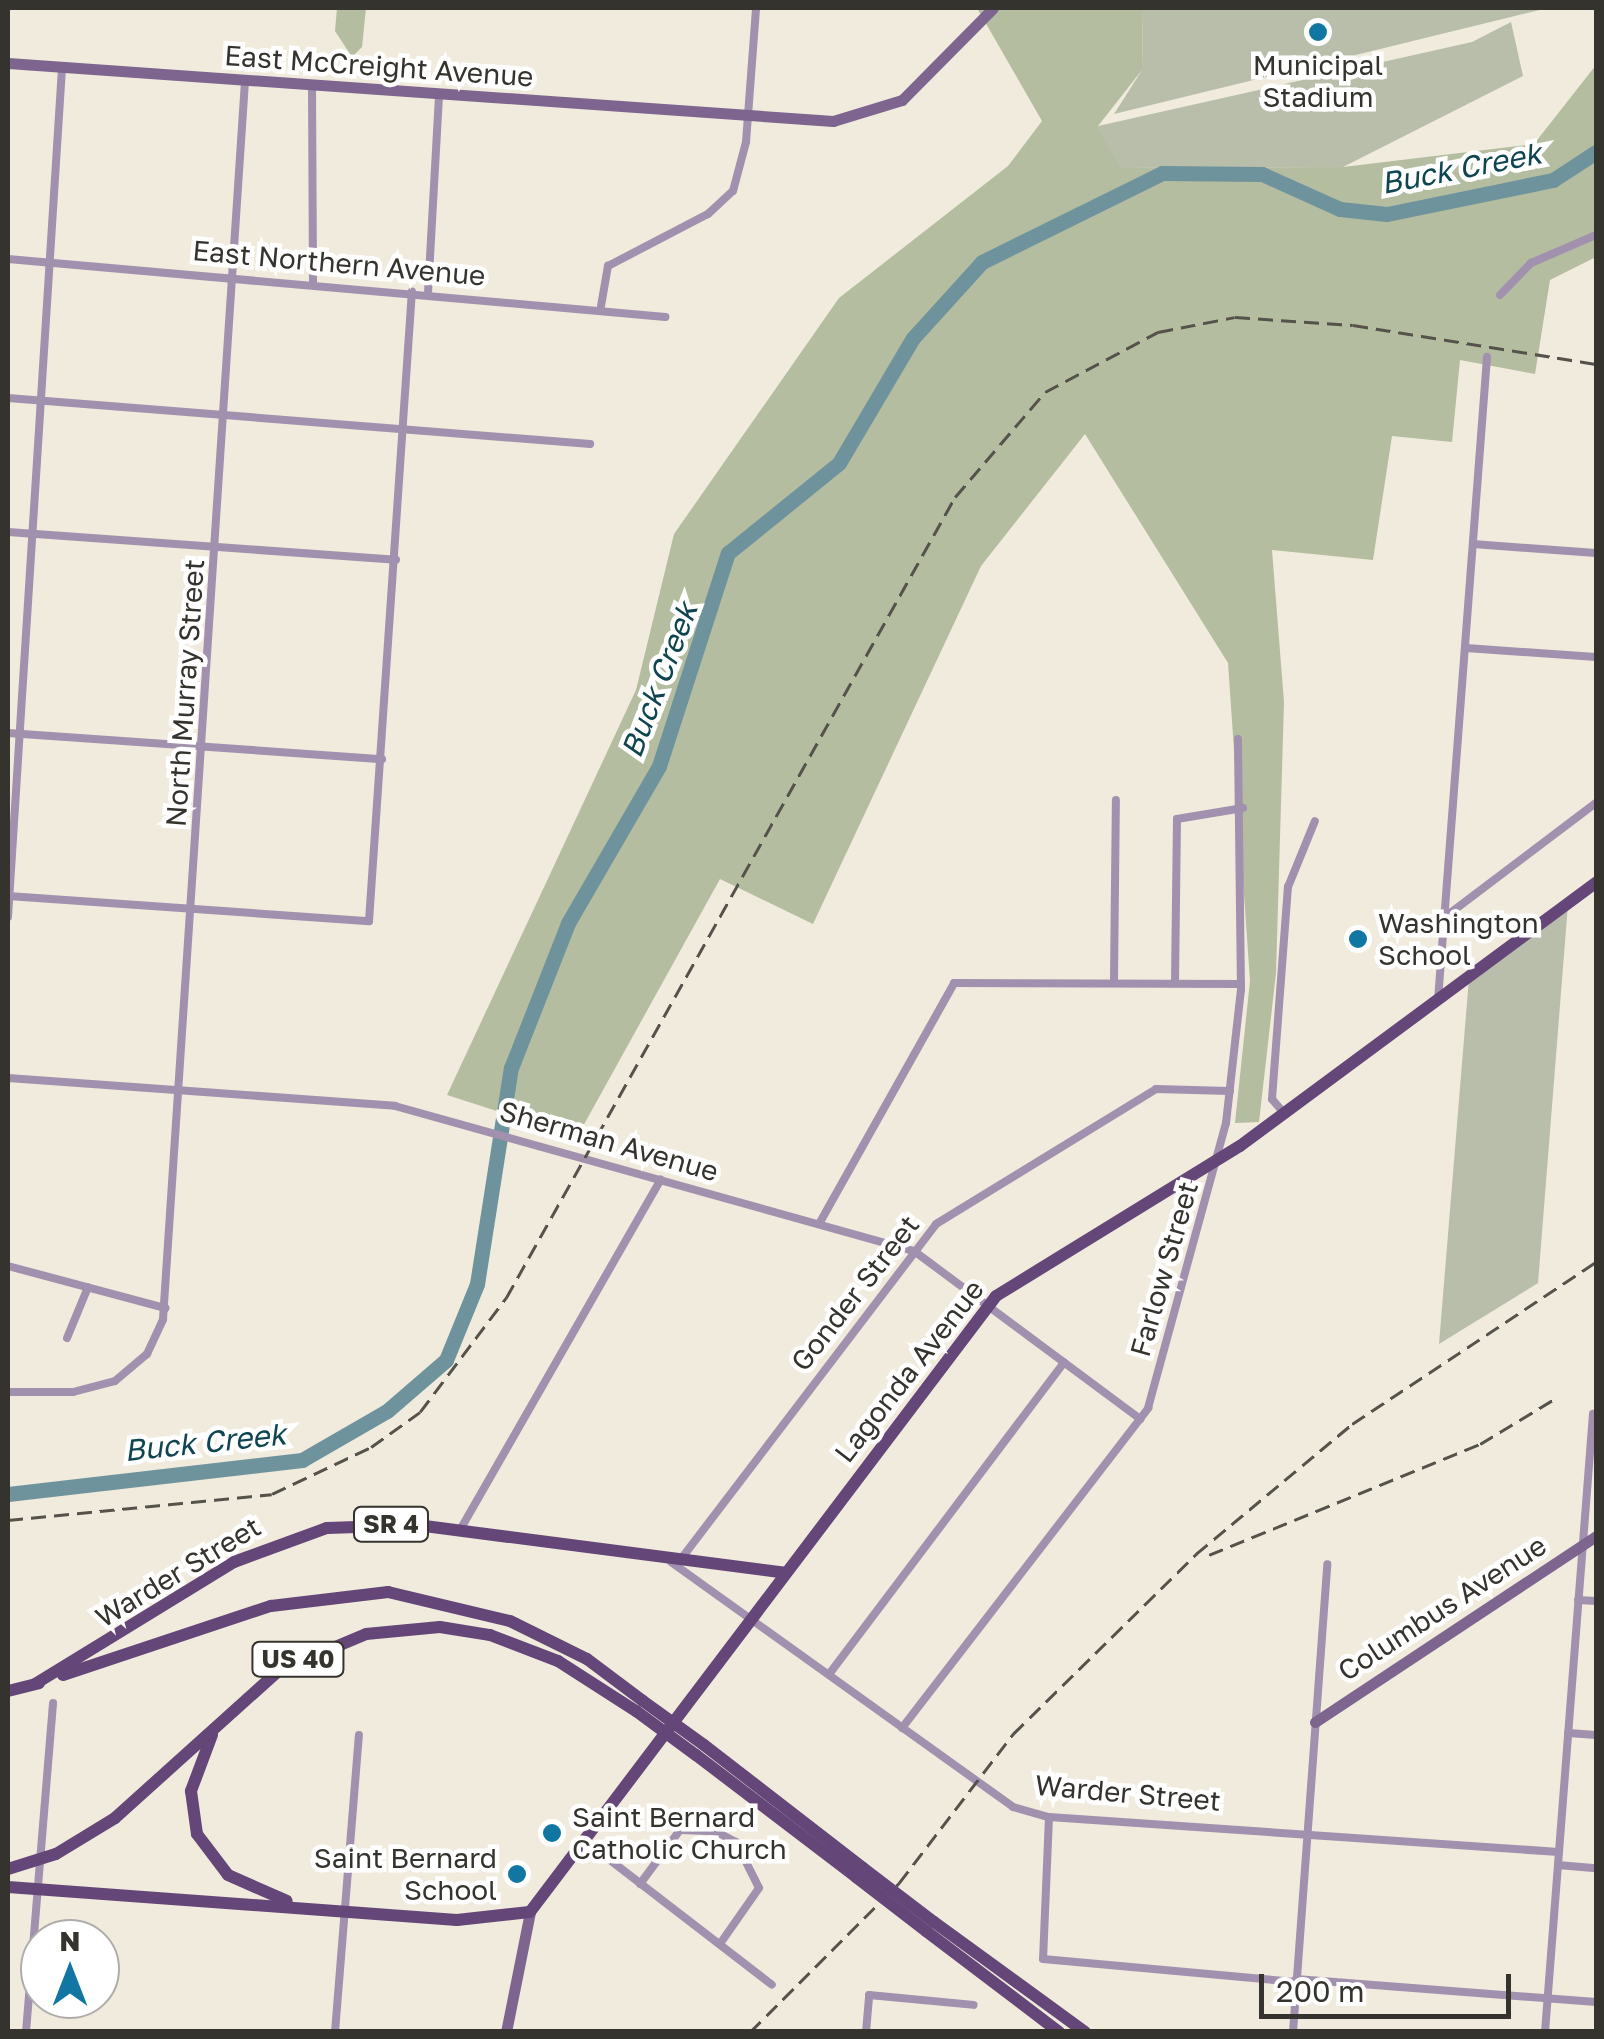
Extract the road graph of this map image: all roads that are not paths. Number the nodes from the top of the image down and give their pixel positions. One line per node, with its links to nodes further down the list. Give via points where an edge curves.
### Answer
1 (756, 8): 8 (street)
2 (993, 8): 8 (street, East McCreight Avenue, via 888,108 833,120)
3 (8, 63): 4 (street, East McCreight Avenue)
4 (62, 67): 5 (street, East McCreight Avenue); 11 (street)
5 (245, 82): 6 (street, East McCreight Avenue); 12 (street, North Murray Street)
6 (312, 86): 7 (street, East McCreight Avenue); 13 (street)
7 (439, 96): 8 (street, East McCreight Avenue); 15 (street)
8 (748, 115): 17 (street, via 744,165 726,201 614,262)
9 (1596, 235): 16 (street, via 1515,274)
10 (8, 259): 11 (street, East Northern Avenue)
11 (52, 262): 12 (street, East Northern Avenue); 21 (street)
12 (235, 277): 13 (street, East Northern Avenue); 22 (street, North Murray Street)
13 (313, 283): 14 (street, East Northern Avenue)
14 (412, 291): 15 (street, East Northern Avenue); 23 (street)
15 (428, 292): 17 (street, East Northern Avenue)
16 (1500, 295)
17 (602, 306): 18 (street, East Northern Avenue)
18 (665, 317)
19 (1487, 357): 27 (street)
20 (8, 398): 21 (street)
21 (44, 401): 22 (street); 26 (street)
22 (227, 416): 23 (street); 28 (street, North Murray Street)
23 (404, 430): 24 (street); 30 (street)
24 (590, 444)
25 (8, 532): 26 (street)
26 (36, 534): 28 (street); 34 (street)
27 (1474, 544): 29 (street); 31 (street)
28 (218, 548): 30 (street); 36 (street, North Murray Street)
29 (1596, 552)
30 (396, 560): 37 (street)
31 (1466, 648): 32 (street); 46 (street)
32 (1596, 658)
33 (8, 733): 34 (street)
34 (20, 734): 36 (street); 43 (street)
35 (1238, 740): 40 (street, Farlow Street)
36 (204, 748): 37 (street); 44 (street, North Murray Street)
37 (382, 759): 44 (street, via 368,921)
38 (1116, 800): 47 (street)
39 (1596, 802): 46 (street)
40 (1242, 808): 48 (street, via 1178,819); 49 (street, Farlow Street)
41 (1315, 821): 54 (street, via 1288,887 1272,1099)
42 (1596, 883): 50 (main road, Lagonda Avenue)
43 (8, 896): 44 (street); 45 (street)
44 (193, 910): 52 (street, North Murray Street)
45 (8, 917)
46 (1444, 917): 50 (street)
47 (1114, 981): 48 (street); 57 (street, via 965,979 949,986)
48 (1175, 982): 49 (street)
49 (1241, 984): 53 (street, Farlow Street)
50 (1438, 1000): 54 (main road, Lagonda Avenue)
51 (8, 1078): 52 (street, Sherman Avenue)
52 (180, 1090): 56 (street, Sherman Avenue, via 379,1104); 62 (street, North Murray Street)
53 (1230, 1092): 55 (street, Farlow Street); 58 (street, Gonder Street, via 1156,1089 945,1218)
54 (1284, 1113): 55 (main road, Lagonda Avenue)
55 (1221, 1158): 61 (main road, Lagonda Avenue); 67 (street, Farlow Street)
56 (661, 1179): 57 (street, Sherman Avenue); 68 (street)
57 (819, 1224): 58 (street, Sherman Avenue)
58 (914, 1251): 61 (street, Sherman Avenue); 72 (street, Gonder Street)
59 (8, 1266): 60 (street)
60 (88, 1287): 62 (street); 63 (street)
61 (988, 1306): 64 (street, Sherman Avenue); 74 (main road, Lagonda Avenue)
62 (165, 1308): 65 (street, via 158,1336 128,1372 87,1390)
63 (67, 1338)
64 (1064, 1362): 67 (street, Sherman Avenue); 78 (street)
65 (8, 1392)
66 (1593, 1414): 70 (street)
67 (1140, 1418): 85 (street, Farlow Street)
68 (460, 1530): 71 (main road, Warder Street / SR 4); 79 (main road, Warder Street / SR 4, via 360,1524 280,1540)
69 (1596, 1536): 70 (street, Columbus Avenue)
70 (1582, 1546): 75 (street); 84 (street, Columbus Avenue)
71 (652, 1555): 72 (main road, Warder Street / SR 4); 77 (street, Warder Street)
72 (681, 1559): 74 (main road, Warder Street / SR 4)
73 (1326, 1564): 84 (street)
74 (786, 1573): 77 (main road, Lagonda Avenue)
75 (1578, 1600): 76 (street); 86 (street)
76 (1596, 1601)
77 (754, 1615): 78 (street, Warder Street); 91 (main road, Lagonda Avenue)
78 (830, 1673): 85 (street, Warder Street)
79 (35, 1684): 80 (main road, US 40); 82 (main road, US 40, via 271,1606 388,1592 510,1621 588,1659)
80 (8, 1691)
81 (53, 1703): 93 (street)
82 (640, 1706): 83 (main road, US 40, via 536,1650 428,1627 321,1648 260,1683); 103 (main road, US 40, bridge)
83 (224, 1718): 93 (main road, US 40, via 115,1818); 100 (main road, via 194,1776 192,1807 203,1845 241,1884)
84 (1315, 1722): 90 (street)
85 (902, 1728): 89 (street, Warder Street, via 999,1800)
86 (1568, 1733): 88 (street); 92 (street)
87 (359, 1735): 101 (street)
88 (1596, 1735)
89 (1049, 1816): 90 (street, Warder Street); 105 (street, via 1041,1934 1046,1961)
90 (1307, 1833): 92 (street, Warder Street); 105 (street)
91 (584, 1840): 97 (street); 102 (main road, Lagonda Avenue)
92 (1559, 1852): 94 (street)
93 (40, 1860): 96 (main road, US 40); 99 (street)
94 (1558, 1865): 95 (street); 107 (street)
95 (1596, 1868)
96 (8, 1869)
97 (640, 1884): 104 (street); 104 (street, via 680,1830 714,1831 736,1842 759,1888)
98 (8, 1887): 99 (main road)
99 (38, 1887): 100 (main road); 110 (street)
100 (318, 1910): 101 (main road)
101 (344, 1912): 102 (main road, via 458,1920); 111 (street)
102 (530, 1912): 112 (street, Lagonda Avenue)
103 (930, 1926): 114 (main road, US 40); 115 (main road, US 40)
104 (720, 1944): 106 (street)
105 (1296, 1980): 107 (street); 116 (street)
106 (772, 1985)
107 (1548, 1998): 108 (street); 117 (street)
108 (1596, 2002)
109 (974, 2005): 113 (street, via 869,1996)
110 (26, 2032)
111 (335, 2032)
112 (506, 2032)
113 (866, 2032)
114 (1059, 2032)
115 (1085, 2032)
116 (1293, 2032)
117 (1546, 2032)

